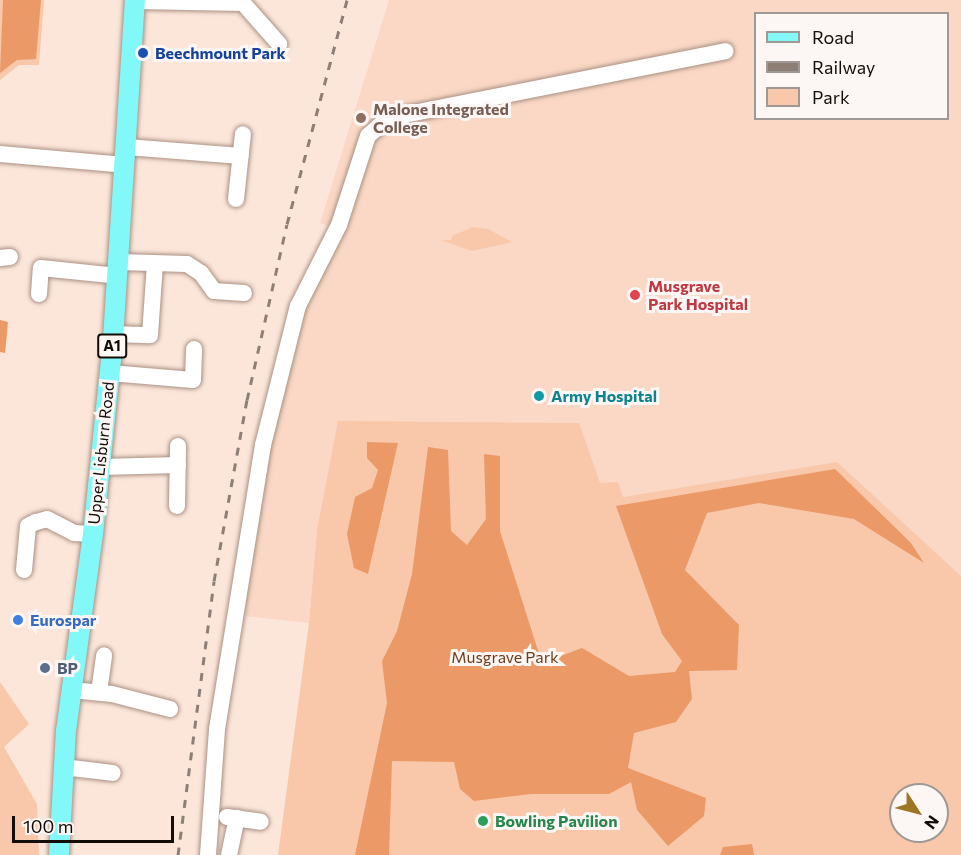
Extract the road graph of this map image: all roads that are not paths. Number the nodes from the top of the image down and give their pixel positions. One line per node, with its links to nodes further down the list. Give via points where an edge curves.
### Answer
1 (135, 1): 2 (street); 7 (main road, Upper Lisburn Road / A1)
2 (244, 2): 3 (street)
3 (279, 44)
4 (725, 51): 31 (street, via 388,117 368,136 339,225 298,306 263,446 219,719)
5 (243, 134): 8 (street)
6 (0, 154): 7 (street)
7 (126, 156): 8 (street); 11 (main road, Upper Lisburn Road / A1)
8 (241, 156): 9 (street)
9 (236, 199)
10 (155, 263): 11 (street); 12 (street, via 187,264 201,273 214,291); 14 (street, via 150,335)
11 (118, 269): 13 (street, via 41,268); 14 (main road, Upper Lisburn Road / A1)
12 (244, 293)
13 (39, 294)
14 (113, 334): 16 (main road, Upper Lisburn Road / A1)
15 (194, 349): 16 (street, via 193,380)
16 (110, 373): 19 (main road, Upper Lisburn Road / A1)
17 (178, 446): 18 (street)
18 (178, 465): 19 (street); 20 (street)
19 (100, 467): 21 (main road, Upper Lisburn Road / A1)
20 (177, 506)
21 (93, 534): 22 (street, via 74,532 47,519 27,526); 24 (main road, Upper Lisburn Road / A1)
22 (24, 570)
23 (104, 655): 25 (street)
24 (72, 690): 25 (street); 27 (main road, A1)
25 (99, 692): 26 (street)
26 (170, 709)
27 (63, 767): 28 (street); 30 (main road, A1)
28 (112, 773)
29 (261, 822): 32 (street, via 232,818)
30 (59, 855)
31 (208, 855)
32 (229, 855)

